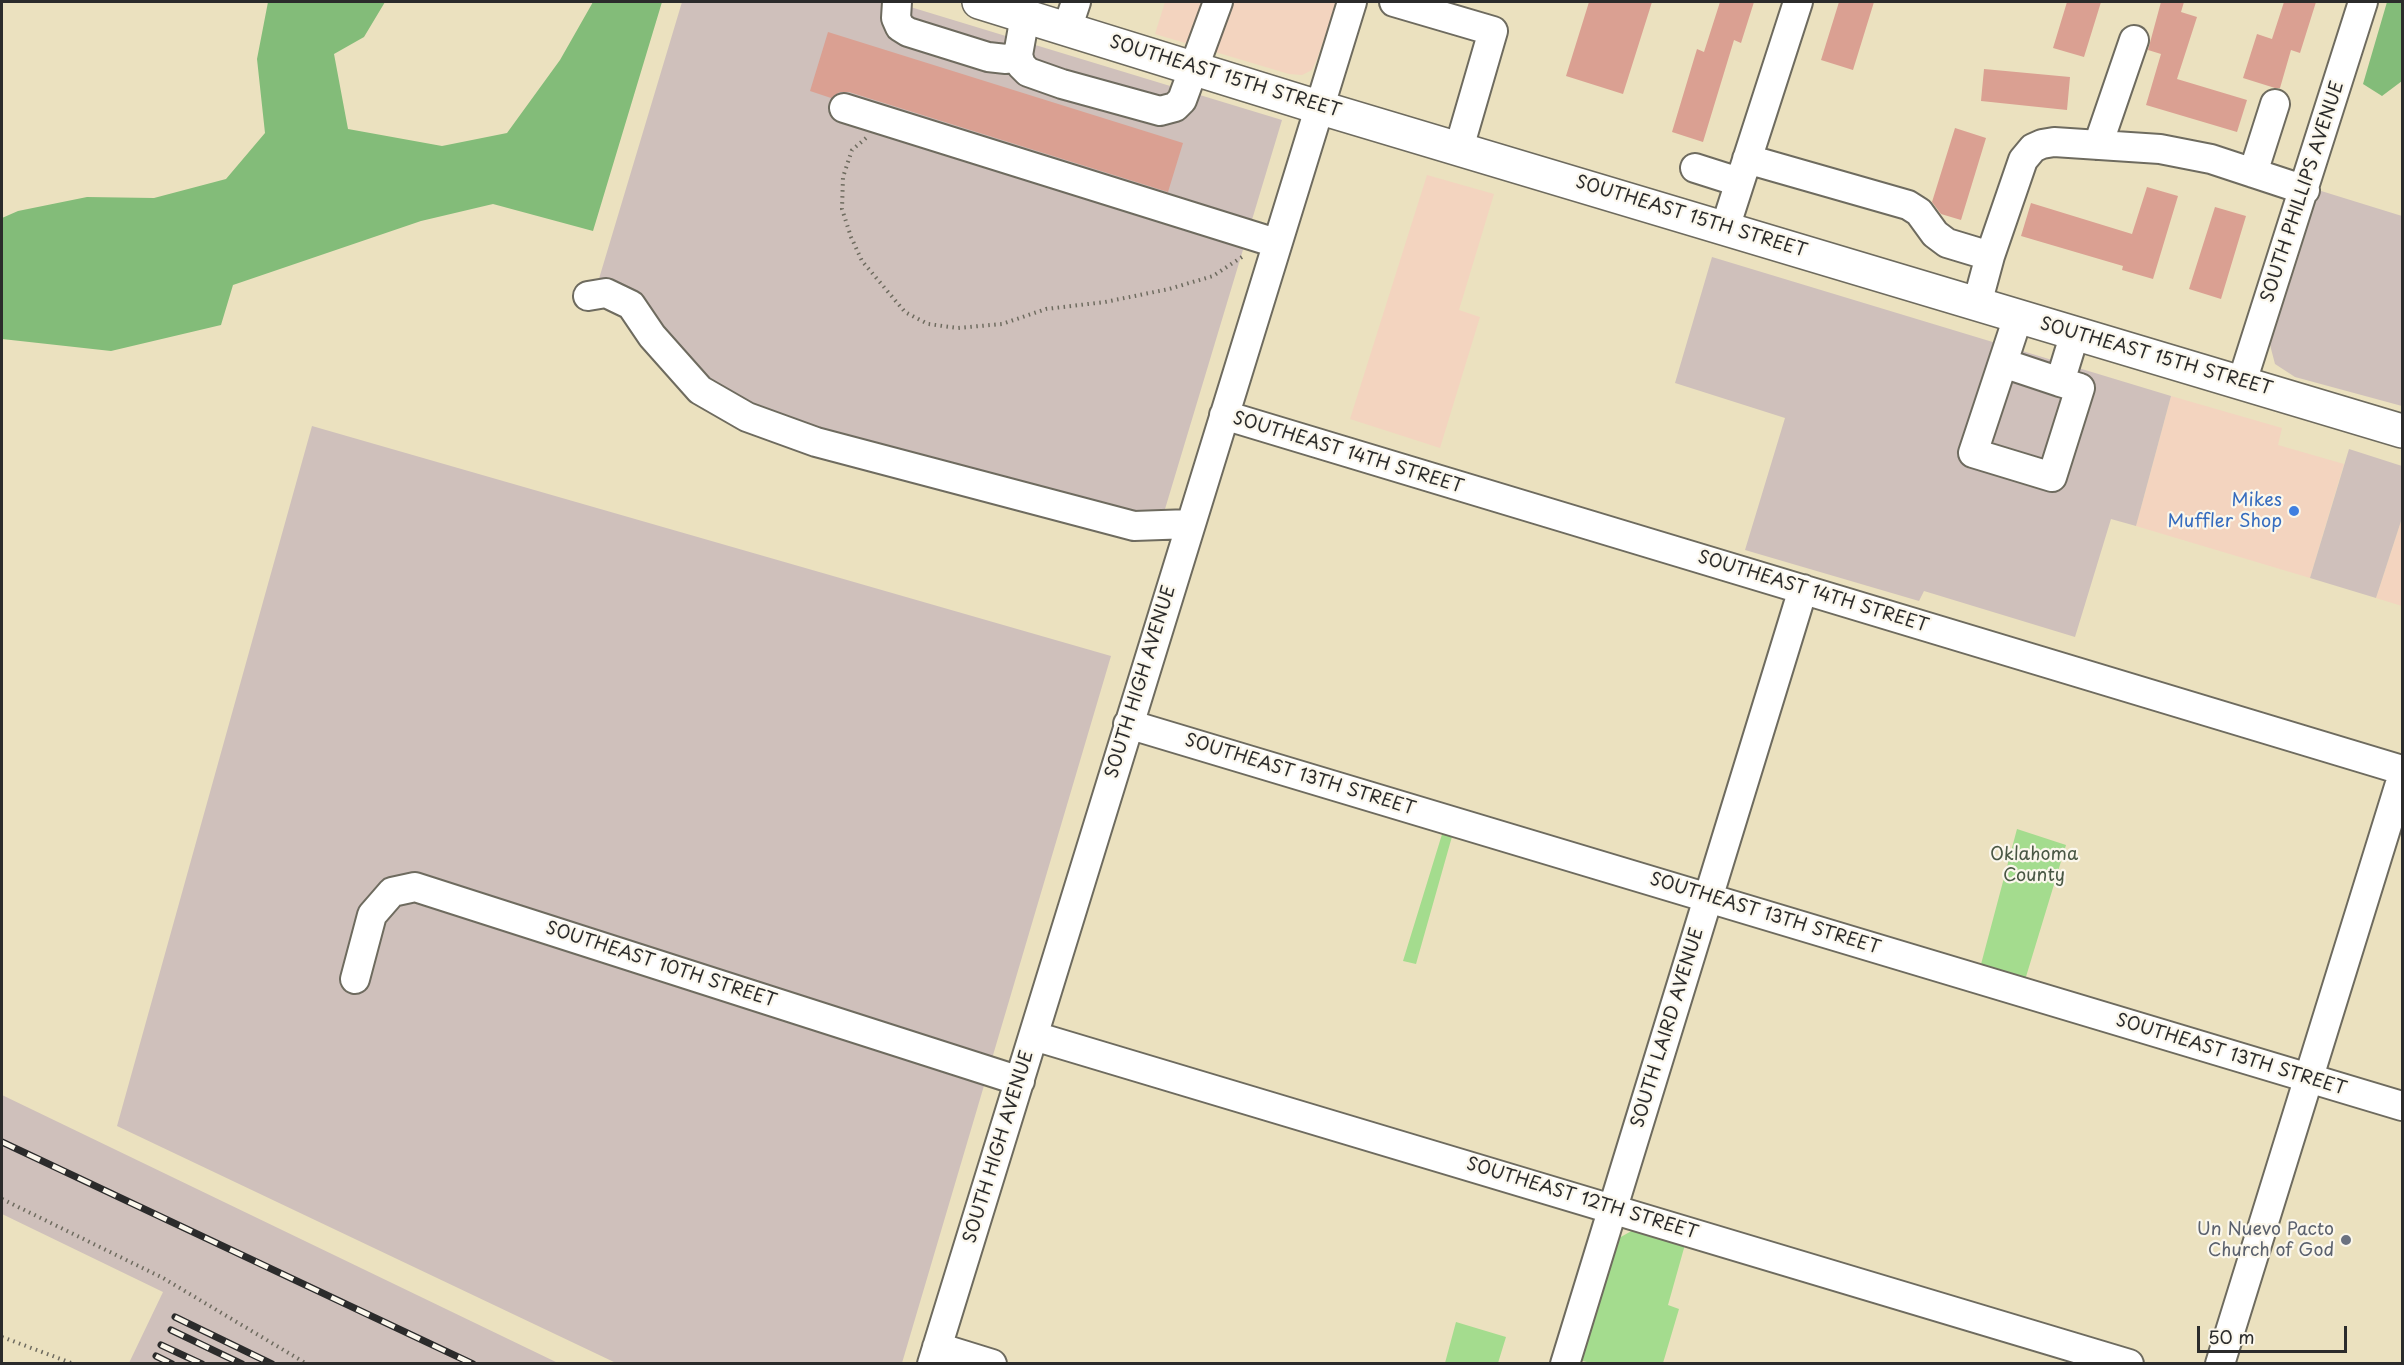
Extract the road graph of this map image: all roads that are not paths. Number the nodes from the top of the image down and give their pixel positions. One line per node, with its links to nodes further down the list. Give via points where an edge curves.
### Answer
1 (897, 2): 10 (street, via 896,18 908,32 988,57 1006,59)
2 (1218, 2): 11 (street)
3 (1352, 2): 13 (street, SOUTH HIGH AVENUE)
4 (1394, 2): 16 (street, via 1494,31)
5 (1798, 2): 18 (street)
6 (2363, 2): 20 (street, SOUTH PHILLIPS AVENUE)
7 (999, 6): 8 (main road, SOUTHEAST 15TH STREET); 10 (street)
8 (1071, 15): 11 (main road, SOUTHEAST 15TH STREET)
9 (2134, 40): 15 (street)
10 (1018, 55): 11 (street, via 1028,72 1160,111 1175,107 1182,100)
11 (1195, 68): 13 (main road, SOUTHEAST 15TH STREET)
12 (2275, 104): 19 (street)
13 (1318, 107): 16 (main road, SOUTHEAST 15TH STREET); 22 (street, SOUTH HIGH AVENUE)
14 (844, 108): 22 (street)
15 (2098, 145): 19 (street, via 2169,151); 23 (street, via 2054,142 2032,148)
16 (1459, 148): 21 (main road, SOUTHEAST 15TH STREET)
17 (1695, 168): 18 (street)
18 (1743, 170): 21 (street); 23 (street, via 1908,205 1947,243)
19 (2253, 173): 20 (street)
20 (2305, 190): 30 (street, SOUTH PHILLIPS AVENUE)
21 (1725, 228): 25 (main road, SOUTHEAST 15TH STREET)
22 (1269, 241): 31 (street, SOUTH HIGH AVENUE)
23 (1990, 256): 25 (street)
24 (588, 296): 33 (street, via 606,293 631,305 652,336 700,390 747,417 816,442 1080,513 1134,526)
25 (1977, 304): 26 (main road, SOUTHEAST 15TH STREET)
26 (2018, 317): 27 (main road, SOUTHEAST 15TH STREET); 28 (street)
27 (2075, 333): 29 (street); 30 (main road, SOUTHEAST 15TH STREET)
28 (2003, 363): 29 (street); 29 (street, via 1973,453 2052,477 2080,388)
29 (2060, 382)
30 (2242, 382): 32 (main road, SOUTHEAST 15TH STREET)
31 (1224, 416): 33 (street, SOUTH HIGH AVENUE); 34 (street, SOUTHEAST 14TH STREET)
32 (2403, 431)
33 (1190, 524): 35 (street, SOUTH HIGH AVENUE)
34 (1803, 589): 36 (street, SOUTHEAST 14TH STREET); 38 (street, SOUTH LAIRD AVENUE)
35 (1128, 724): 38 (street, SOUTHEAST 13TH STREET); 40 (street, SOUTH HIGH AVENUE)
36 (2403, 770)
37 (2403, 777): 41 (street)
38 (1708, 897): 41 (street, SOUTHEAST 13TH STREET); 44 (street, SOUTH LAIRD AVENUE)
39 (355, 978): 42 (street, SOUTHEAST 10TH STREET, via 372,915 392,892 415,887)
40 (1034, 1036): 42 (street, SOUTH HIGH AVENUE); 44 (street, SOUTHEAST 12TH STREET)
41 (2310, 1079): 43 (street, SOUTHEAST 13TH STREET); 49 (street)
42 (1020, 1081): 45 (street, SOUTH HIGH AVENUE)
43 (2403, 1106)
44 (1612, 1208): 46 (street, SOUTH LAIRD AVENUE); 48 (street, SOUTHEAST 12TH STREET)
45 (934, 1355): 47 (street)
46 (1566, 1363)
47 (992, 1364)
48 (2129, 1364)
49 (2220, 1364)

